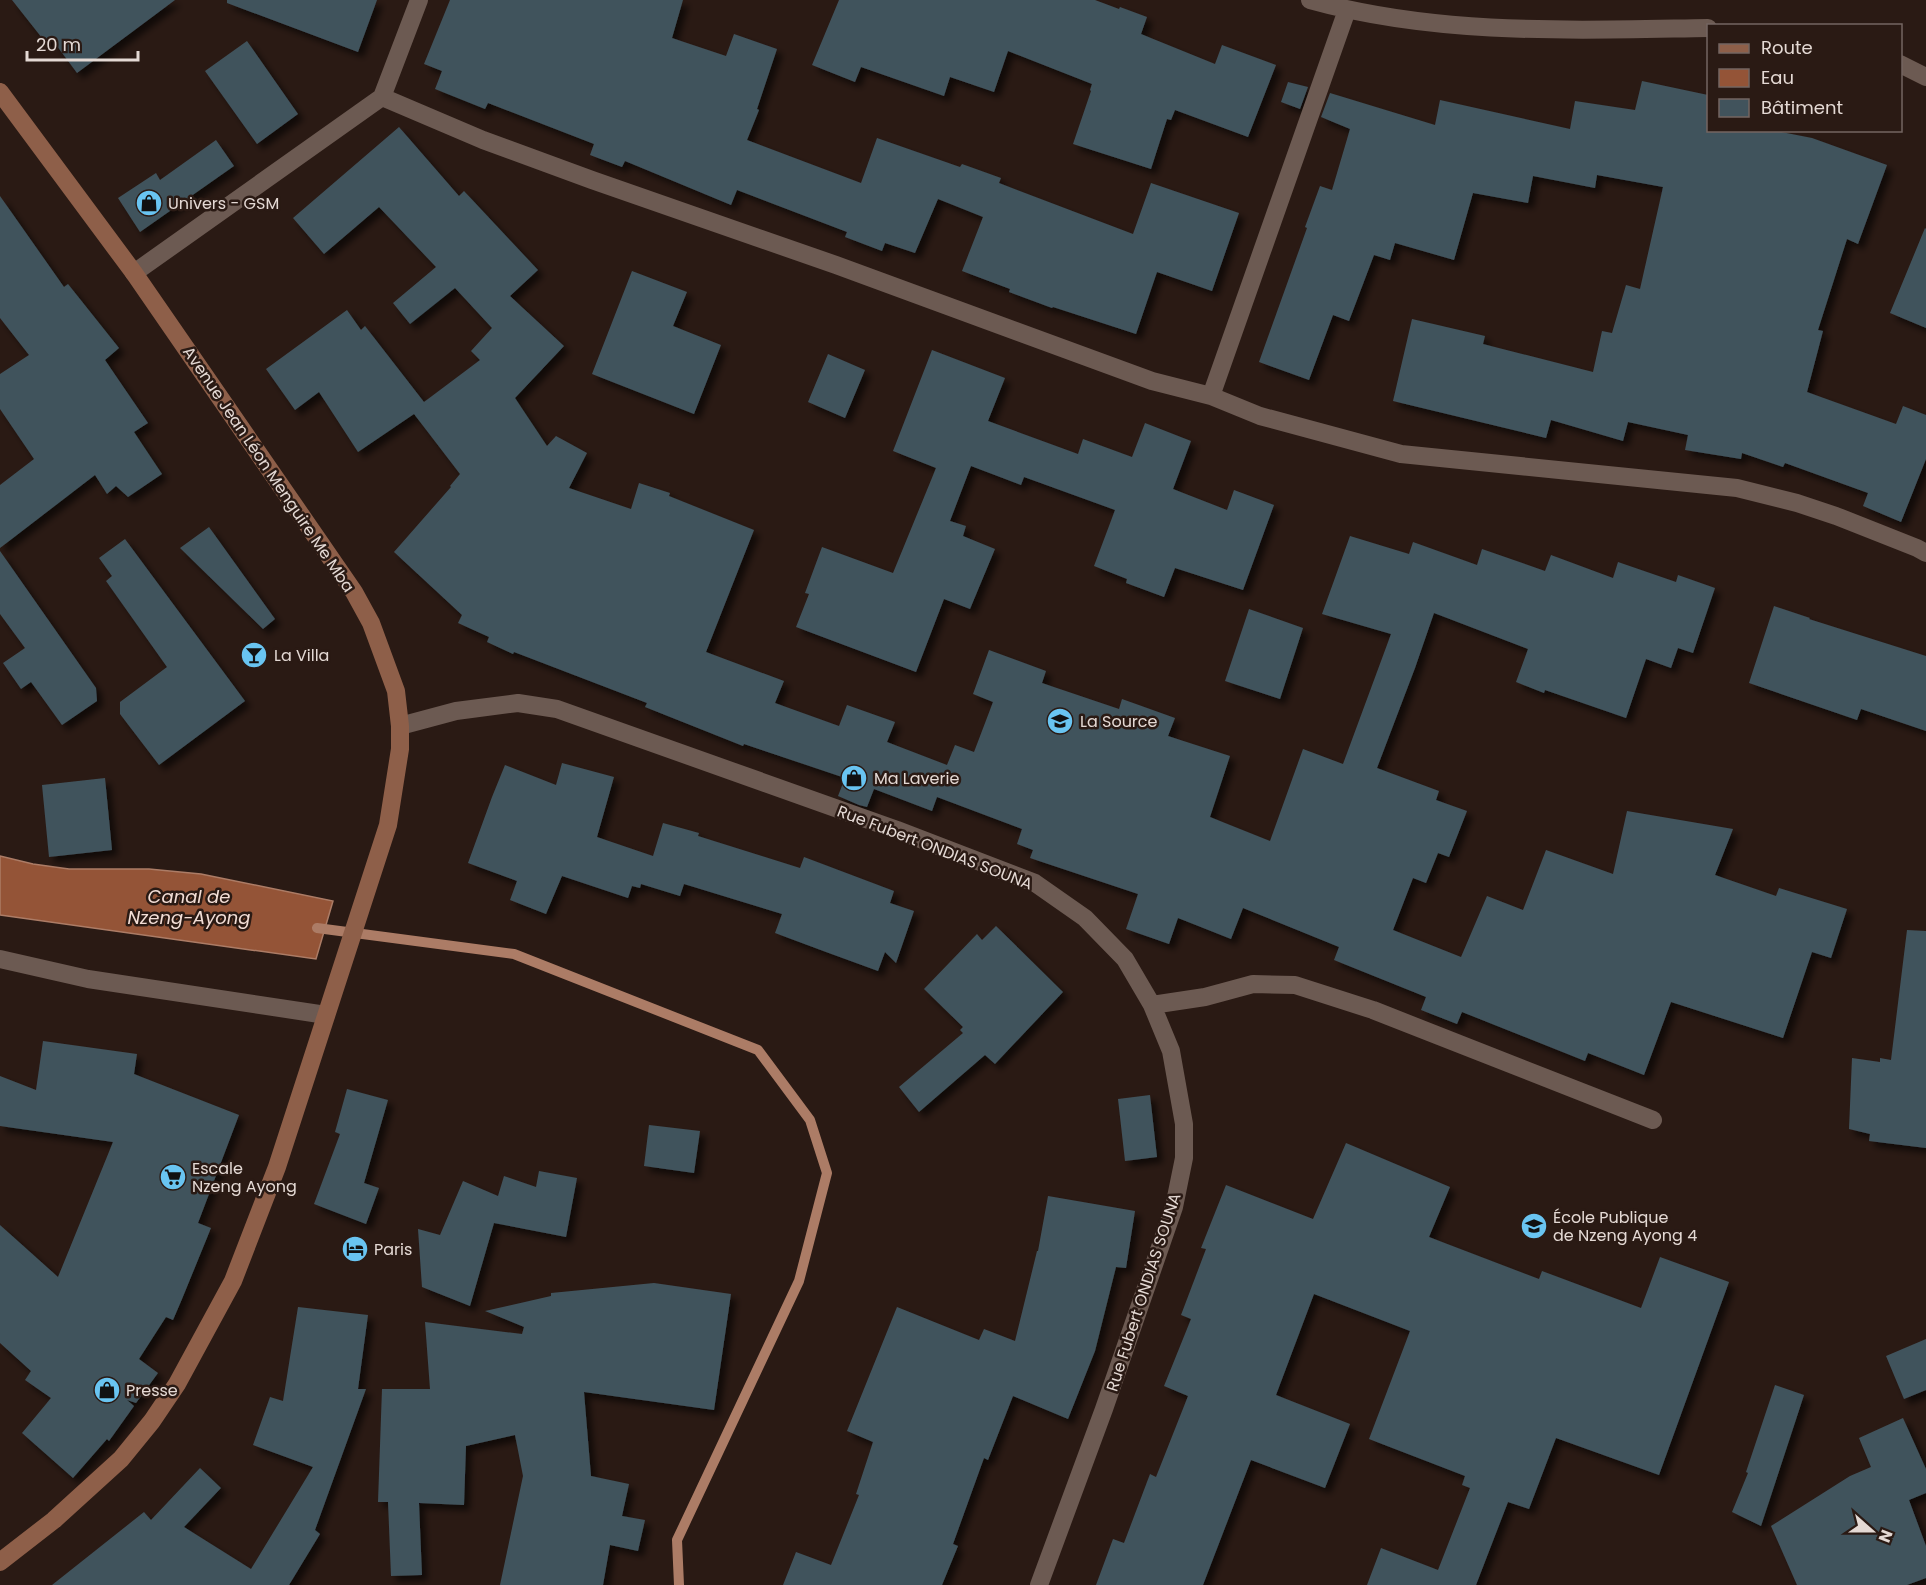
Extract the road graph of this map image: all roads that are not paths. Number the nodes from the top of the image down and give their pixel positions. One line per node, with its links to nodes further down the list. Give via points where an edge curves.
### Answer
1 (420, 0): 8 (street)
2 (1310, 0): 3 (street)
3 (1347, 10): 4 (street, via 1510,29); 10 (street)
4 (1707, 28)
5 (1902, 65): 6 (street)
6 (1926, 76)
7 (0, 92): 9 (main road, Avenue Jean Léon Menguire Me Mba)
8 (382, 97): 9 (street); 10 (street, via 581,176 1152,381)
9 (134, 273): 12 (main road, Avenue Jean Léon Menguire Me Mba, via 360,602 396,691)
10 (1211, 396): 11 (street, via 1260,416 1401,454 1737,488 1836,516)
11 (1926, 554)
12 (400, 726): 14 (street, Rue Fubert ONDIAS SOUNA, via 456,711 518,703 557,709 897,830 1035,883 1085,918 1125,959); 15 (main road, Avenue Jean Léon Menguire Me Mba, via 388,825)
13 (0, 959): 15 (street, via 87,979)
14 (1152, 1005): 16 (street, via 1253,984 1294,985 1373,1010); 18 (street, Rue Fubert ONDIAS SOUNA, via 1171,1051 1184,1124 1184,1158 1174,1207)
15 (326, 1015): 17 (main road, via 277,1167 233,1281 177,1384 121,1459 54,1520)
16 (1653, 1120)
17 (0, 1562)
18 (1039, 1585)

